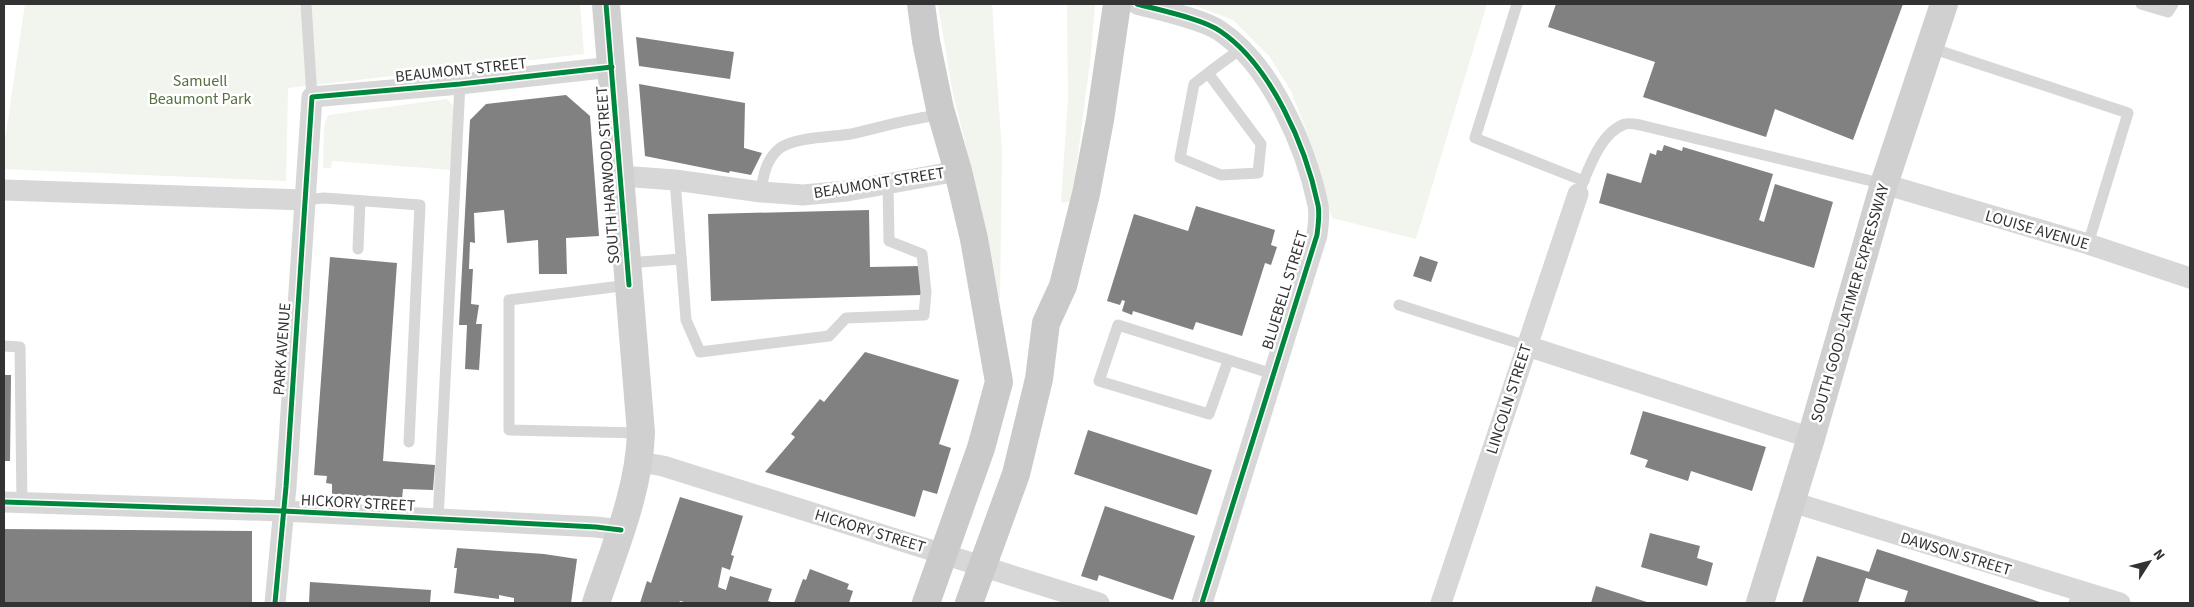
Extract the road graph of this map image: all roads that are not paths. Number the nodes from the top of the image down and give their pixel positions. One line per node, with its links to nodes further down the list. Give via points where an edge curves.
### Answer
1 (306, 4): 15 (lane, PARK AVENUE)
2 (606, 4): 12 (main road, SOUTH HARWOOD STREET)
3 (922, 4): 16 (main road)
4 (1118, 4): 47 (main road, via 1086,194 1063,286 1046,323 1039,379 1016,474)
5 (1137, 4): 11 (street, BLUEBELL STREET, via 1219,30)
6 (1517, 4): 22 (lane, via 1475,138)
7 (1944, 4): 10 (main road, SOUTH GOOD-LATIMER EXPRESSWAY)
8 (2141, 4): 9 (lane, via 2168,12)
9 (2173, 4)
10 (1928, 47): 21 (main road, SOUTH GOOD-LATIMER EXPRESSWAY); 27 (lane, via 2128,113)
11 (1242, 48): 13 (lane); 36 (street, BLUEBELL STREET, via 1262,72 1283,108 1304,156 1318,207 1317,236)
12 (612, 67): 14 (street, BEAUMONT STREET); 18 (main road, SOUTH HARWOOD STREET)
13 (1208, 73): 13 (lane, via 1194,84 1180,158 1221,175 1258,173 1261,144)
14 (460, 84): 15 (street, BEAUMONT STREET); 44 (lane)
15 (312, 97): 25 (street, PARK AVENUE)
16 (941, 115): 17 (main road); 24 (lane, via 782,147 772,156 764,172)
17 (958, 171): 20 (street, BEAUMONT STREET); 46 (main road, via 974,238 999,382 982,448)
18 (621, 176): 19 (street, BEAUMONT STREET); 30 (main road, SOUTH HARWOOD STREET)
19 (675, 180): 24 (street, BEAUMONT STREET); 29 (lane)
20 (888, 184): 24 (street, BEAUMONT STREET, via 803,194); 29 (lane, via 889,241 922,254 926,292 924,315 846,318 829,336 700,352 686,320)
21 (1884, 184): 22 (lane, via 1626,124 1606,137); 27 (street, LOUISE AVENUE); 38 (main road, SOUTH GOOD-LATIMER EXPRESSWAY)
22 (1581, 188): 34 (street, LINCOLN STREET)
23 (4, 190): 25 (street)
24 (761, 192)
25 (304, 200): 26 (lane); 43 (street, PARK AVENUE)
26 (360, 201): 28 (lane); 39 (lane, via 420,205)
27 (2088, 244): 31 (street, LOUISE AVENUE)
28 (358, 249)
29 (681, 259): 30 (lane)
30 (628, 274): 37 (main road, SOUTH HARWOOD STREET); 37 (lane, via 509,300 510,430)
31 (2190, 278)
32 (1399, 305): 34 (lane)
33 (4, 346): 42 (lane, via 20,347)
34 (1527, 346): 38 (street); 55 (street, LINCOLN STREET)
35 (1228, 361): 35 (lane, via 1118,325 1099,381 1209,414); 36 (lane)
36 (1272, 374): 54 (street, BLUEBELL STREET)
37 (641, 434): 40 (main road, SOUTH HARWOOD STREET)
38 (1811, 438): 41 (main road, SOUTH GOOD-LATIMER EXPRESSWAY)
39 (409, 442)
40 (640, 462): 45 (main road, SOUTH HARWOOD STREET); 46 (street, HICKORY STREET)
41 (1792, 502): 48 (street, DAWSON STREET); 56 (main road, SOUTH GOOD-LATIMER EXPRESSWAY)
42 (13, 503): 43 (street, HICKORY STREET)
43 (283, 511): 44 (street, HICKORY STREET); 49 (street, PARK AVENUE)
44 (438, 520): 45 (street, HICKORY STREET, via 596,526)
45 (621, 530): 50 (main road, SOUTH HARWOOD STREET)
46 (943, 554): 47 (street, HICKORY STREET); 51 (main road)
47 (982, 566): 52 (main road); 53 (street, HICKORY STREET)
48 (2076, 597): 57 (street, DAWSON STREET)
49 (275, 603)
50 (596, 603)
51 (926, 603)
52 (969, 603)
53 (1099, 603)
54 (1202, 603)
55 (1441, 603)
56 (1760, 603)
57 (2120, 603)

